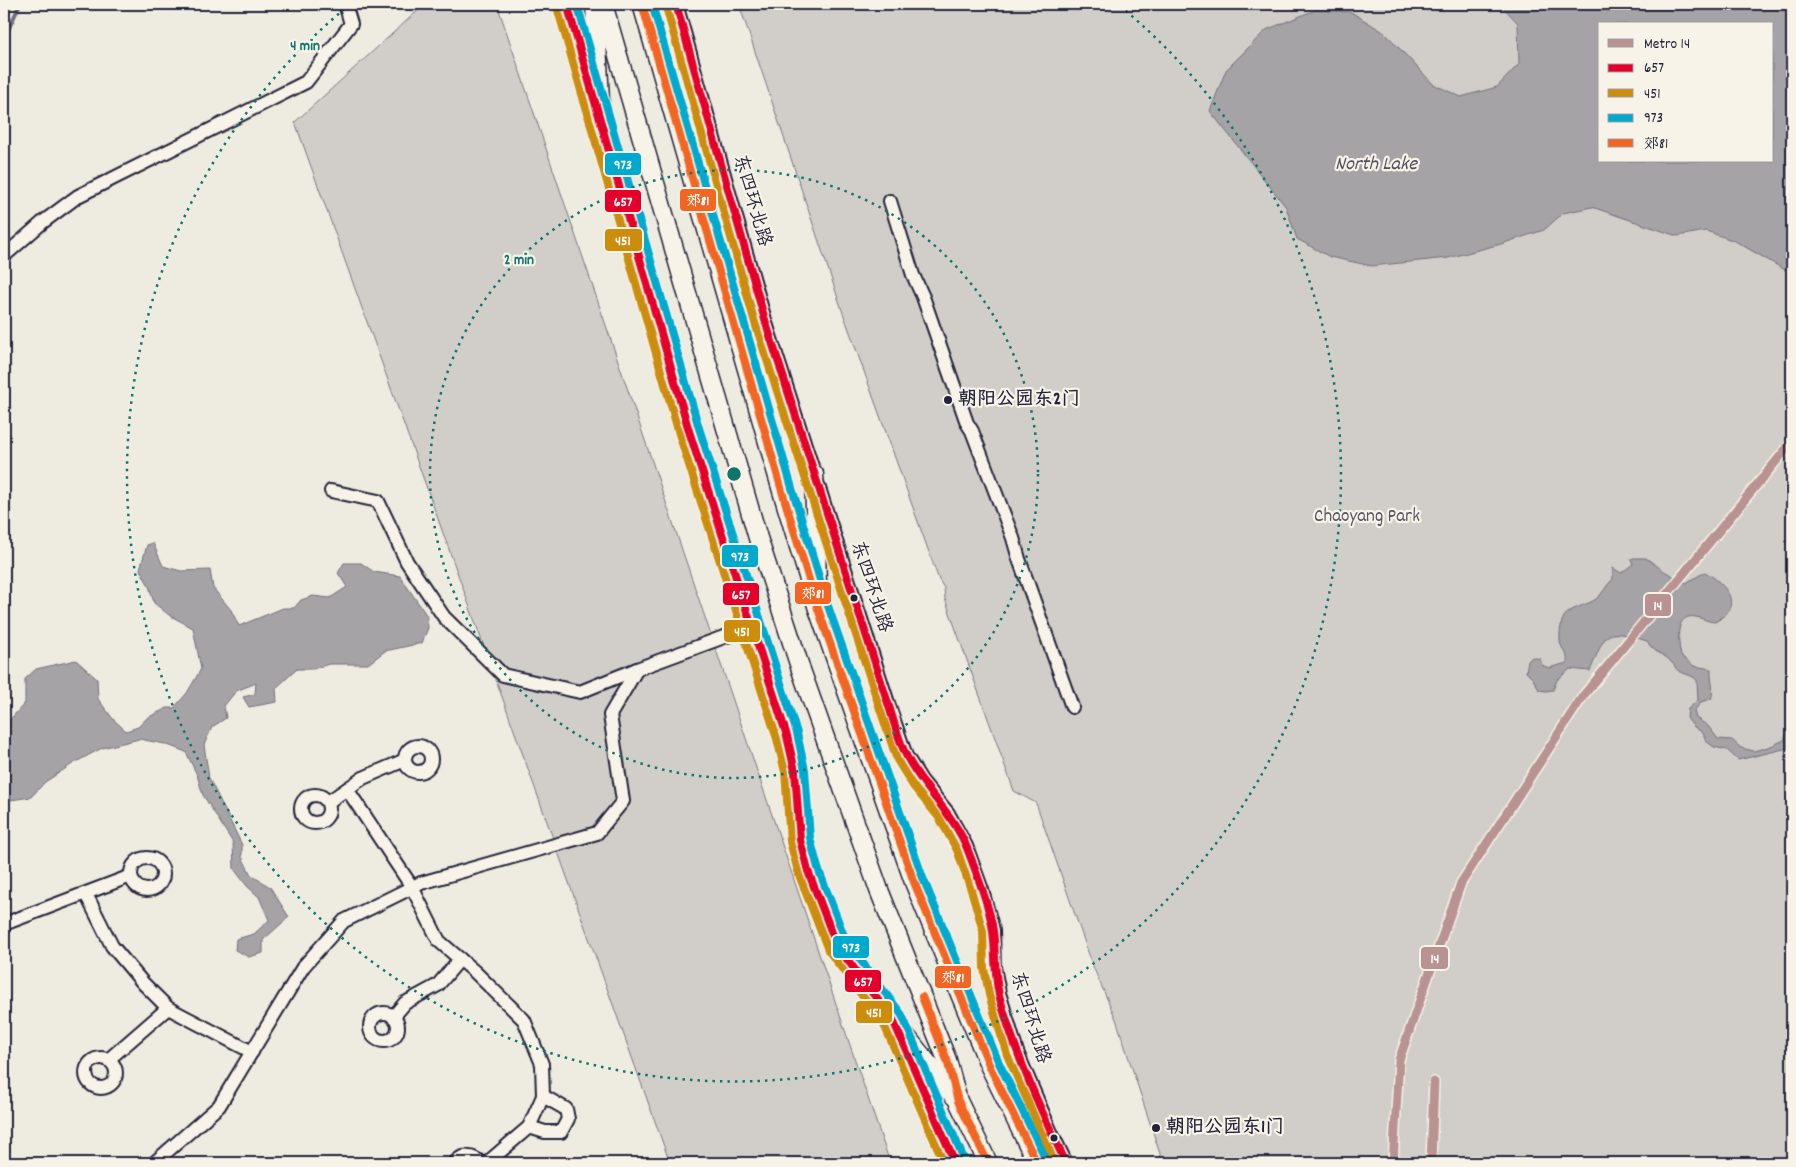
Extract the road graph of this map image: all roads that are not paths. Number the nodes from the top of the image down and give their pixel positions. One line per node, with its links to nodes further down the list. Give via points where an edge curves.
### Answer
1 (345, 4): 9 (street, via 351,24 306,82 78,196)
2 (567, 4): 7 (street)
3 (595, 4): 7 (highway)
4 (603, 4): 30 (highway, via 761,547 801,670 876,880 947,1060)
5 (642, 4): 12 (highway)
6 (676, 4): 10 (street, 东四环北路, via 765,320)
7 (601, 120): 13 (street, via 689,431)
8 (890, 201): 15 (street, via 913,275 967,423 1014,538)
9 (4, 256)
10 (814, 474): 12 (highway); 39 (street, 东四环北路, via 906,756 948,813 966,846 993,930 994,967 999,993 1017,1052)
11 (331, 491): 14 (street, via 378,501 407,562 444,617 503,675 580,692)
12 (817, 606): 38 (highway, via 914,882 990,1067)
13 (751, 627): 14 (street); 26 (street, via 787,736 795,771 800,840 808,871 837,946)
14 (637, 669): 20 (street, via 610,715 622,801 597,833)
15 (1072, 707)
16 (405, 760): 17 (street, via 363,778)
17 (347, 789): 18 (street); 20 (street)
18 (328, 802)
19 (131, 876): 21 (street)
20 (412, 887): 23 (street, via 439,941); 27 (street, via 344,921 303,967)
21 (86, 894): 22 (street); 24 (street, via 112,946)
22 (4, 924)
23 (460, 959): 25 (street, via 438,985 406,1003); 29 (street, via 524,1020 542,1064)
24 (168, 1008): 27 (street); 28 (street)
25 (393, 1017)
26 (893, 1020): 30 (highway); 36 (street)
27 (252, 1052): 32 (street, via 219,1106)
28 (108, 1060)
29 (543, 1096): 31 (street); 31 (street, via 566,1109 568,1119 561,1132)
30 (958, 1101): 37 (highway)
31 (529, 1127): 35 (street)
32 (154, 1163)
33 (455, 1163): 34 (street, via 467,1156)
34 (481, 1163)
35 (487, 1163)
36 (954, 1163)
37 (988, 1163)
38 (1037, 1163)
39 (1066, 1163)

